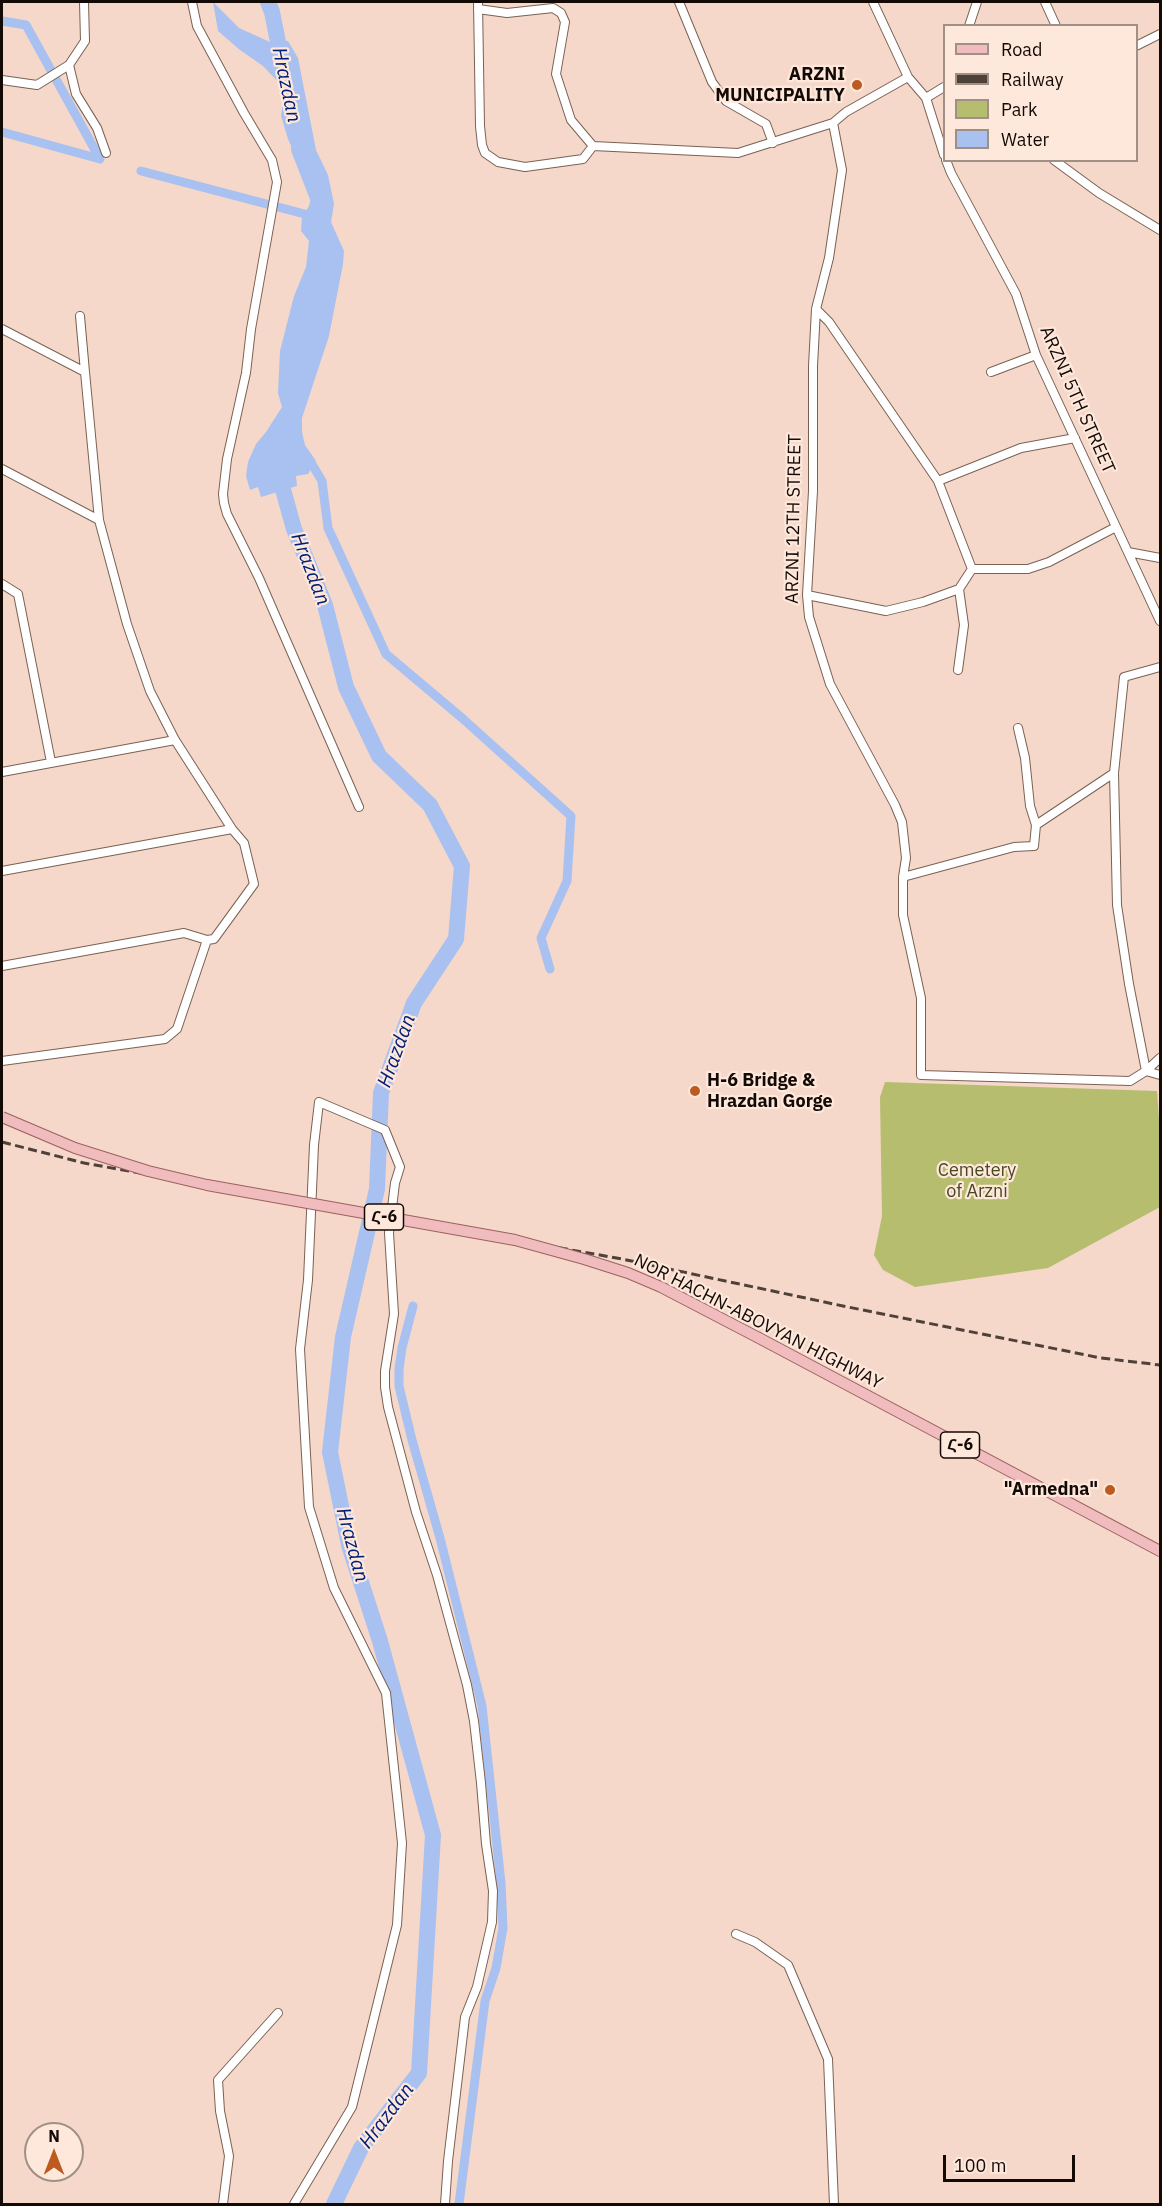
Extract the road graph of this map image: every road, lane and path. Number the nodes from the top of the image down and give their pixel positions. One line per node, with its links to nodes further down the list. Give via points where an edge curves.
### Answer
1 (84, 2): 12 (street, via 85,41)
2 (192, 2): 50 (street, via 198,26 272,160 278,182 246,373 227,459 224,502)
3 (679, 2): 18 (street, via 712,82 726,101 766,124)
4 (873, 2): 13 (street)
5 (977, 2): 8 (street)
6 (1045, 2): 9 (street)
7 (478, 5): 19 (street, via 507,13 553,8 561,13 565,22 556,74 571,120); 19 (street, via 480,126 485,153 498,162 525,168 583,159)
8 (970, 24)
9 (1055, 24)
10 (1161, 34): 11 (street)
11 (1138, 46)
12 (69, 65): 14 (street, via 37,85); 21 (street, via 76,94 97,128)
13 (908, 77): 16 (street); 17 (street)
14 (2, 80)
15 (943, 88): 16 (street)
16 (926, 98): 20 (street)
17 (833, 123): 18 (street); 25 (street, ARZNI 12TH STREET, via 842,170 829,258)
18 (774, 143): 19 (street, via 738,153)
19 (593, 146)
20 (943, 149)
21 (106, 153)
22 (947, 162): 28 (street, ARZNI 5TH STREET, via 1016,294)
23 (1057, 162): 24 (street)
24 (1161, 231)
25 (816, 309): 33 (street, via 829,322); 41 (street, ARZNI 12TH STREET)
26 (80, 316): 29 (street)
27 (2, 329): 29 (street)
28 (1036, 355): 30 (street); 31 (street, ARZNI 5TH STREET)
29 (85, 372): 34 (street)
30 (991, 372)
31 (1075, 438): 33 (street, via 1021,448); 35 (street, ARZNI 5TH STREET)
32 (2, 469): 34 (street)
33 (938, 481): 38 (street)
34 (99, 520): 46 (street, via 150,691)
35 (1116, 527): 36 (street, ARZNI 5TH STREET); 38 (street, via 1028,569)
36 (1128, 552): 37 (street); 42 (street, ARZNI 5TH STREET)
37 (1161, 558)
38 (972, 569): 40 (street)
39 (2, 584): 47 (street, via 18,594)
40 (959, 589): 41 (street, via 886,611); 44 (street, via 964,625)
41 (807, 595): 54 (street, ARZNI 12TH STREET, via 809,617 830,684 902,822 906,858)
42 (1161, 621)
43 (1161, 667): 49 (street, via 1124,677)
44 (958, 670)
45 (1017, 728): 51 (street)
46 (176, 740): 47 (street); 52 (street)
47 (51, 762): 48 (street)
48 (2, 772)
49 (1114, 773): 51 (street); 59 (street, via 1117,905)
50 (359, 807)
51 (1036, 825): 54 (street, via 1034,846)
52 (232, 829): 53 (street); 55 (street, via 244,843 254,884 214,939)
53 (2, 872)
54 (903, 877): 59 (street, ARZNI 12TH STREET, via 903,915 921,998 921,1075 1130,1081)
55 (207, 939): 56 (street, via 184,933); 58 (street, via 177,1029 165,1039)
56 (2, 966)
57 (1161, 1058): 59 (street)
58 (2, 1062)
59 (1146, 1071): 60 (street)
60 (1161, 1075)
61 (2, 1117): 62 (main road, NOR HACHN-ABOVYAN HIGHWAY / Հ-6, bridge, via 75,1148 148,1171 515,1240 628,1273)
62 (1161, 1551)
63 (736, 1934): 68 (street, via 788,1965 828,2059)
64 (278, 2013): 65 (street, via 218,2080 230,2156)
65 (223, 2205)
66 (294, 2205): 67 (street, via 352,2108 397,1925 402,1843 386,1693 334,1588 309,1508 300,1349 319,1102 385,1130 400,1167 389,1233 394,1314 385,1387 474,1721 493,1891 492,1922 477,1987 465,2017)
67 (445, 2205)
68 (834, 2205)

